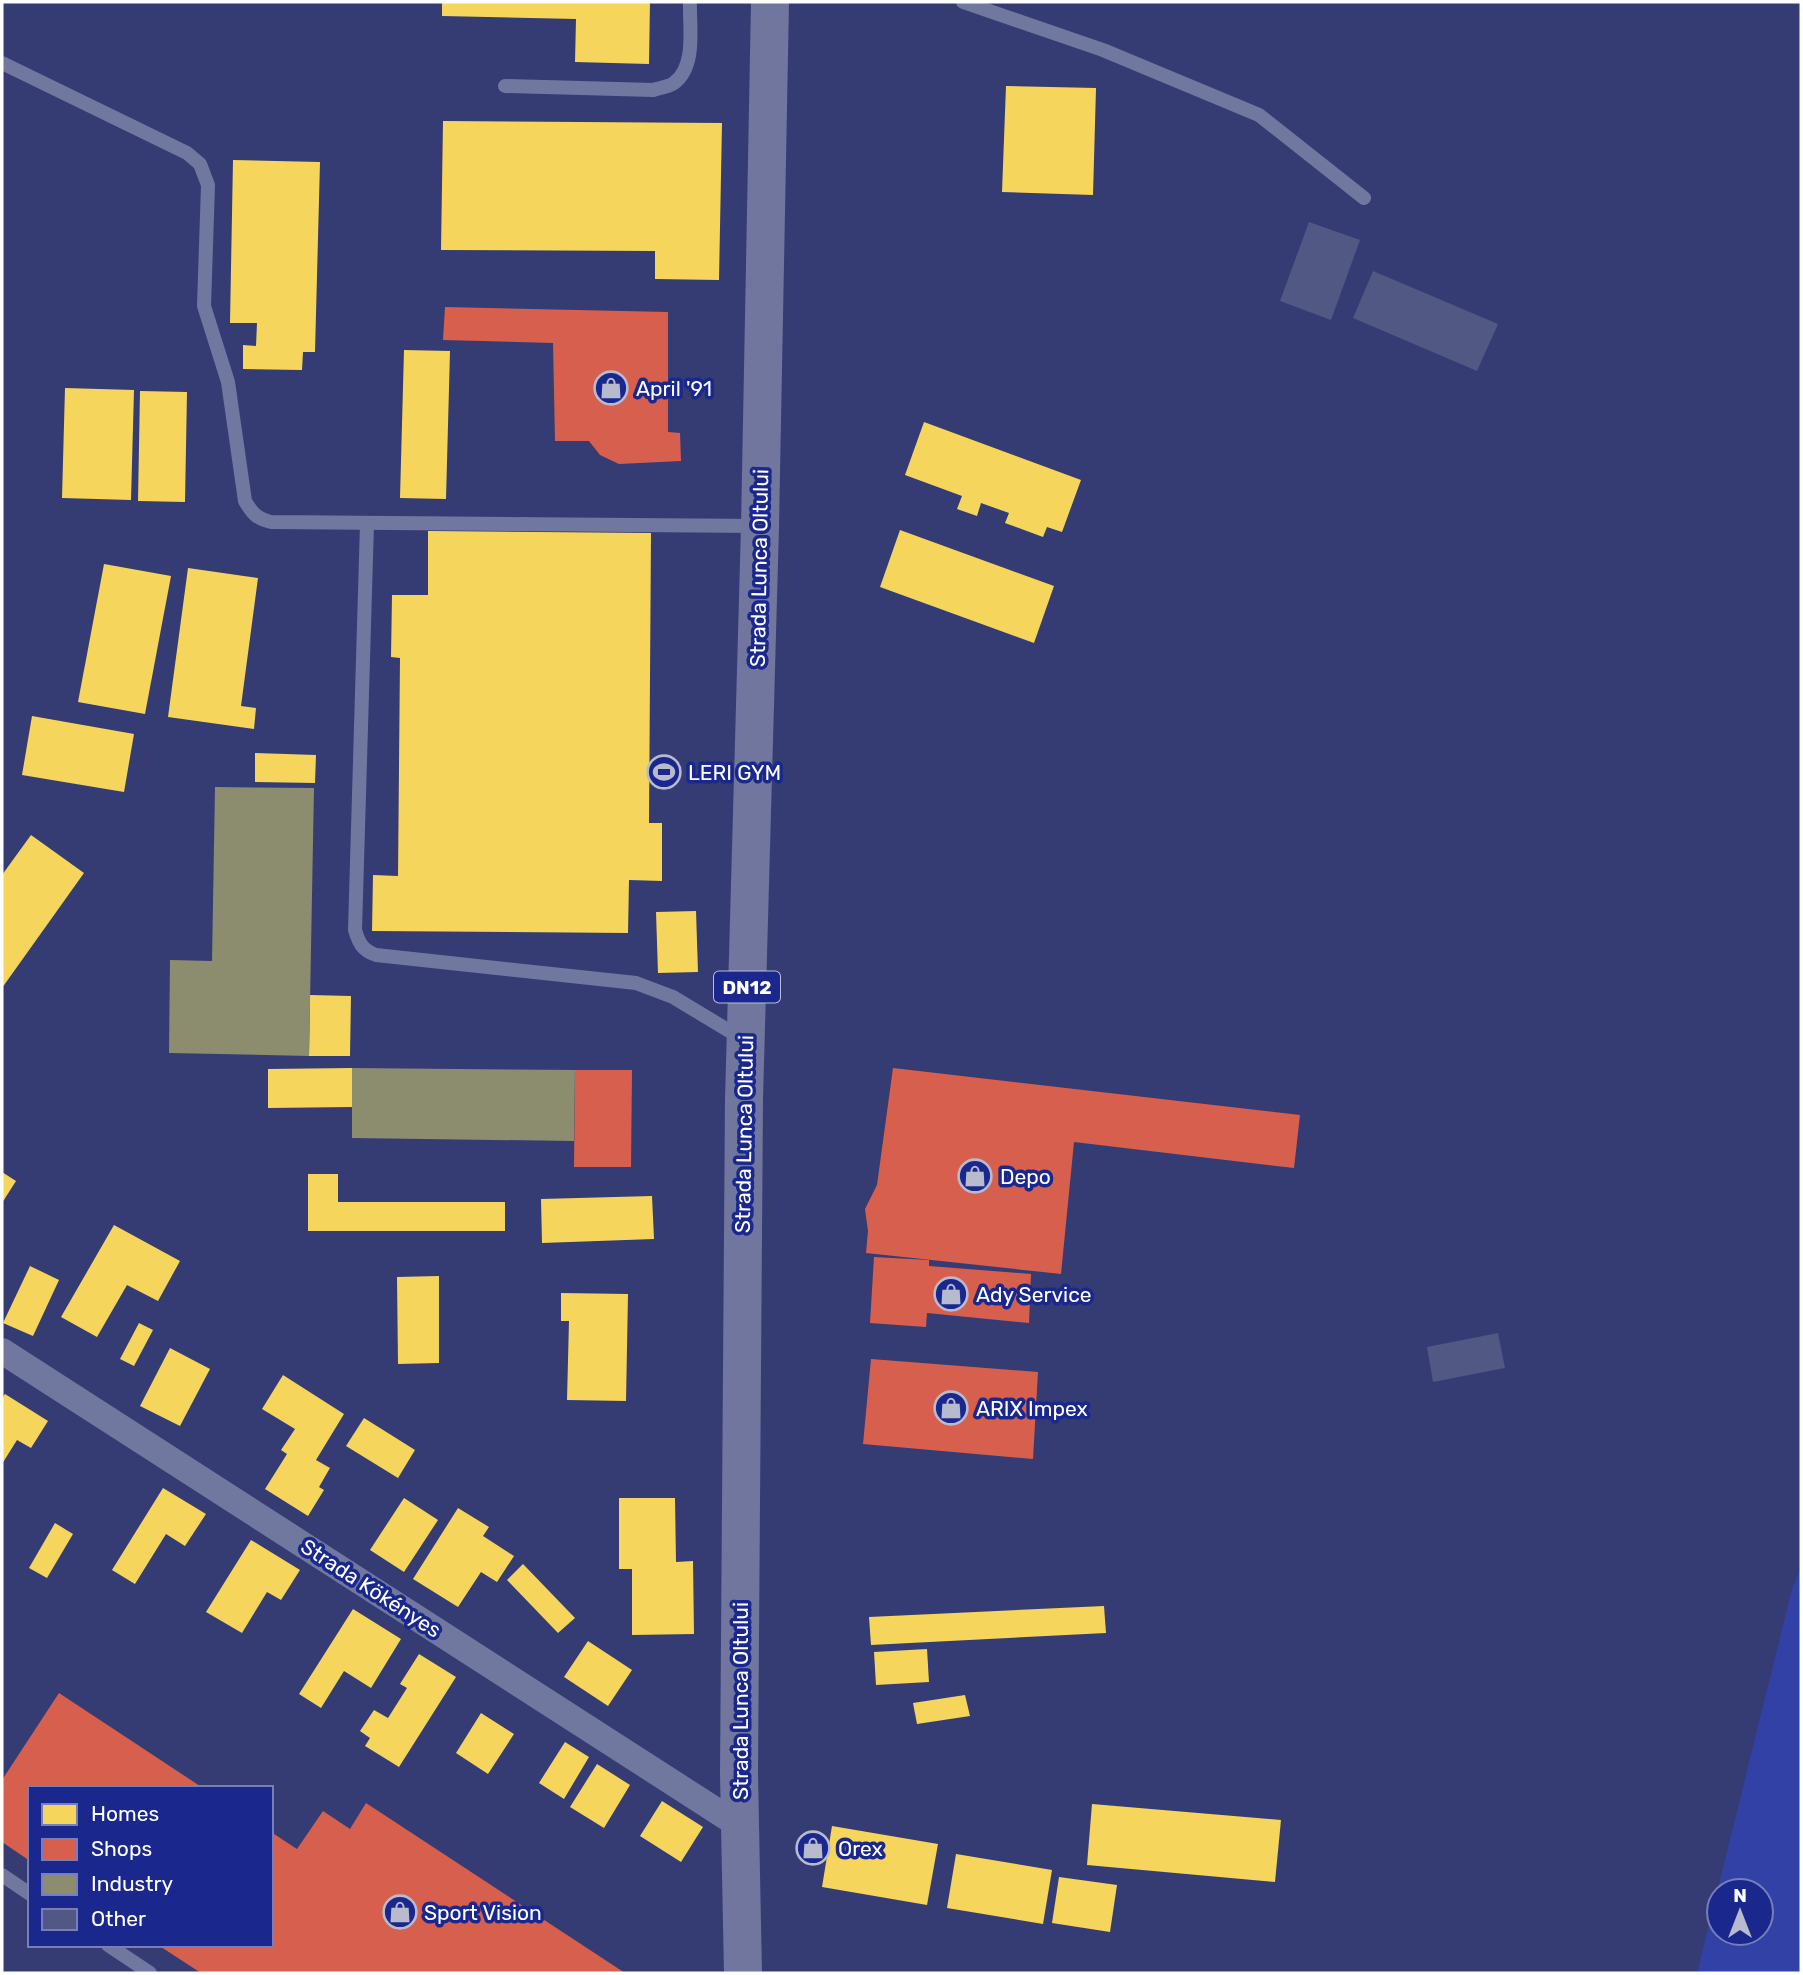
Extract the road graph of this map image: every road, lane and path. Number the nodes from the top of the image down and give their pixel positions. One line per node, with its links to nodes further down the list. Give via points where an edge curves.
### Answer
1 (690, 2): 5 (lane, via 689,59 673,84 653,90)
2 (770, 2): 8 (main road, Strada Lunca Oltului / DN12)
3 (963, 2): 6 (lane, via 1103,50 1259,115)
4 (2, 63): 7 (lane, via 187,153 200,164 208,185 204,306 228,382 251,512 271,522)
5 (505, 86)
6 (1364, 198)
7 (367, 524): 8 (lane); 9 (lane, via 355,930 359,944 376,955 636,983 673,997)
8 (760, 526): 9 (main road, Strada Lunca Oltului / DN12)
9 (746, 1041): 11 (main road, Strada Lunca Oltului / DN12)
10 (2, 1351): 11 (street, Strada Kökényes)
11 (740, 1826): 16 (main road, Strada Lunca Oltului / DN12)
12 (2, 1875): 13 (lane)
13 (28, 1893)
14 (111, 1947): 15 (lane)
15 (150, 1973)
16 (743, 1973)

